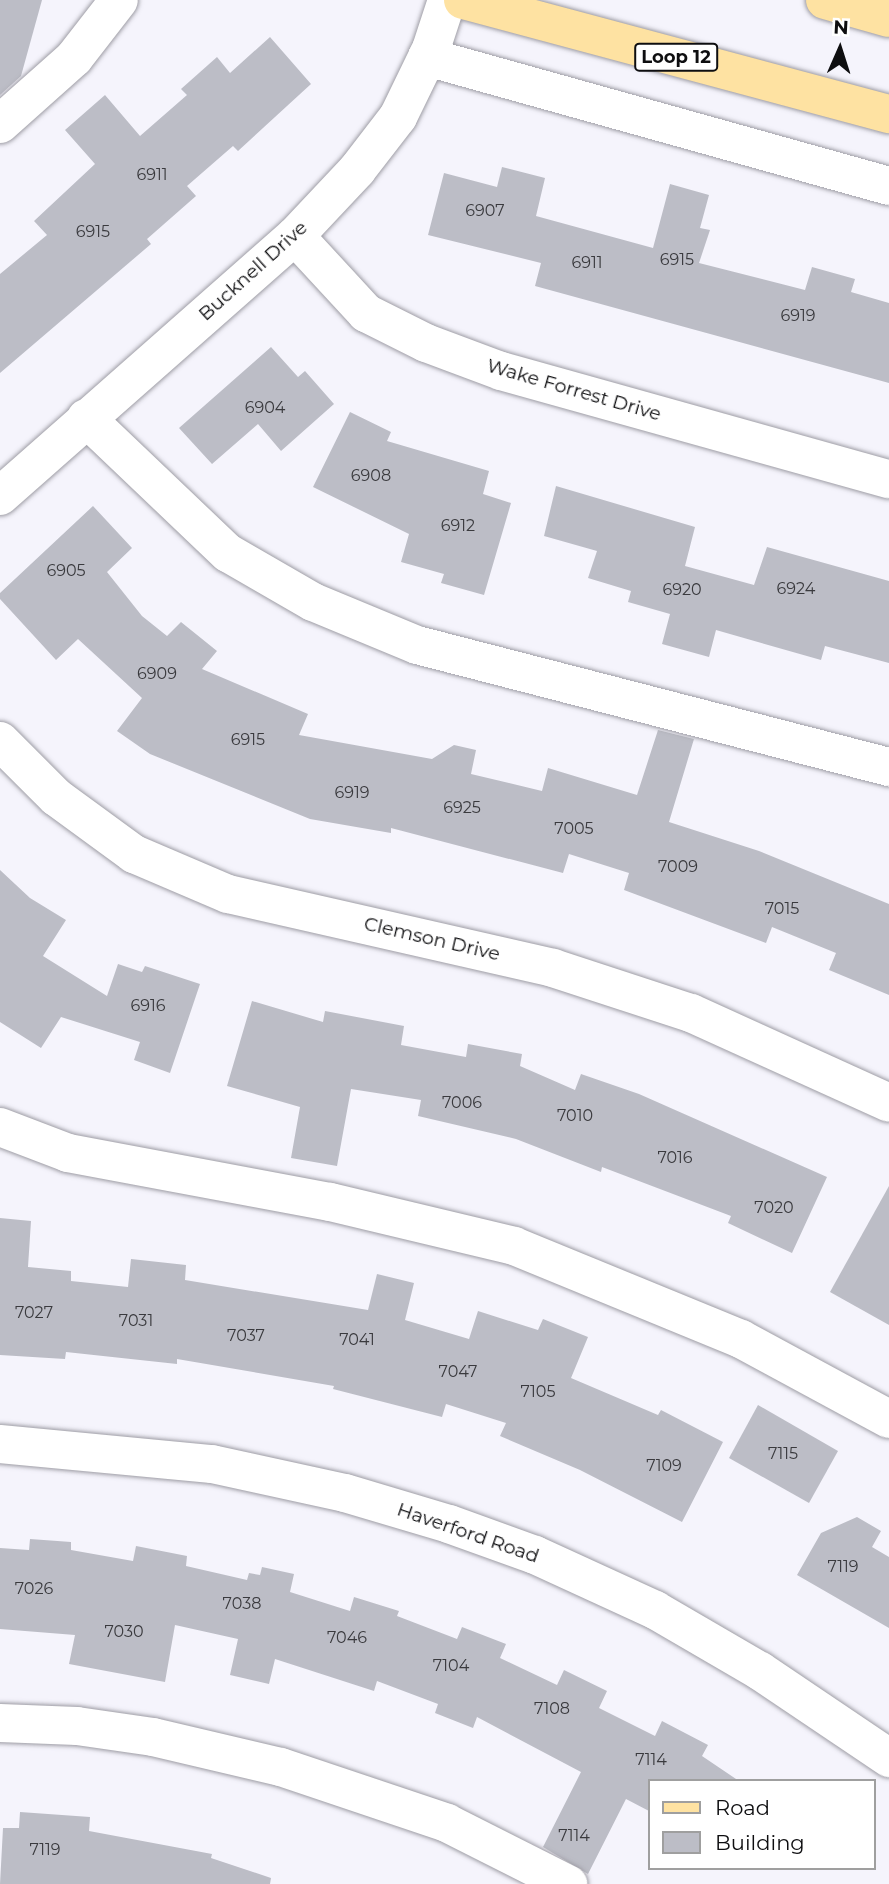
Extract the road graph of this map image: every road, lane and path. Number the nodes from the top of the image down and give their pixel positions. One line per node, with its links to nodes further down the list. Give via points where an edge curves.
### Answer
1 (119, 0): 8 (street, via 74,58)
2 (447, 0): 6 (street, Bucknell Drive)
3 (463, 0): 7 (main road, Loop 12)
4 (825, 0): 5 (main road)
5 (889, 18)
6 (427, 57): 9 (street); 10 (street, Bucknell Drive, via 398,117 357,170)
7 (889, 114)
8 (0, 124)
9 (889, 186)
10 (295, 236): 11 (street, Bucknell Drive); 12 (street, Wake Forrest Drive, via 366,313 426,343 501,371)
11 (86, 418): 13 (street, Bucknell Drive); 15 (street, via 228,553 313,602 417,645)
12 (889, 479)
13 (0, 496)
14 (0, 741): 16 (street, Clemson Drive, via 56,797 134,854 228,894 553,968 691,1013)
15 (889, 767)
16 (889, 1103)
17 (0, 1127): 18 (street, via 68,1153 330,1202 514,1247 741,1339)
18 (889, 1419)
19 (0, 1444): 21 (street, Haverford Road, via 212,1464 345,1493 449,1524 534,1555 655,1610 760,1671)
20 (0, 1723): 22 (street, via 77,1726 153,1737 281,1767 447,1823)
21 (889, 1758)
22 (568, 1884)

